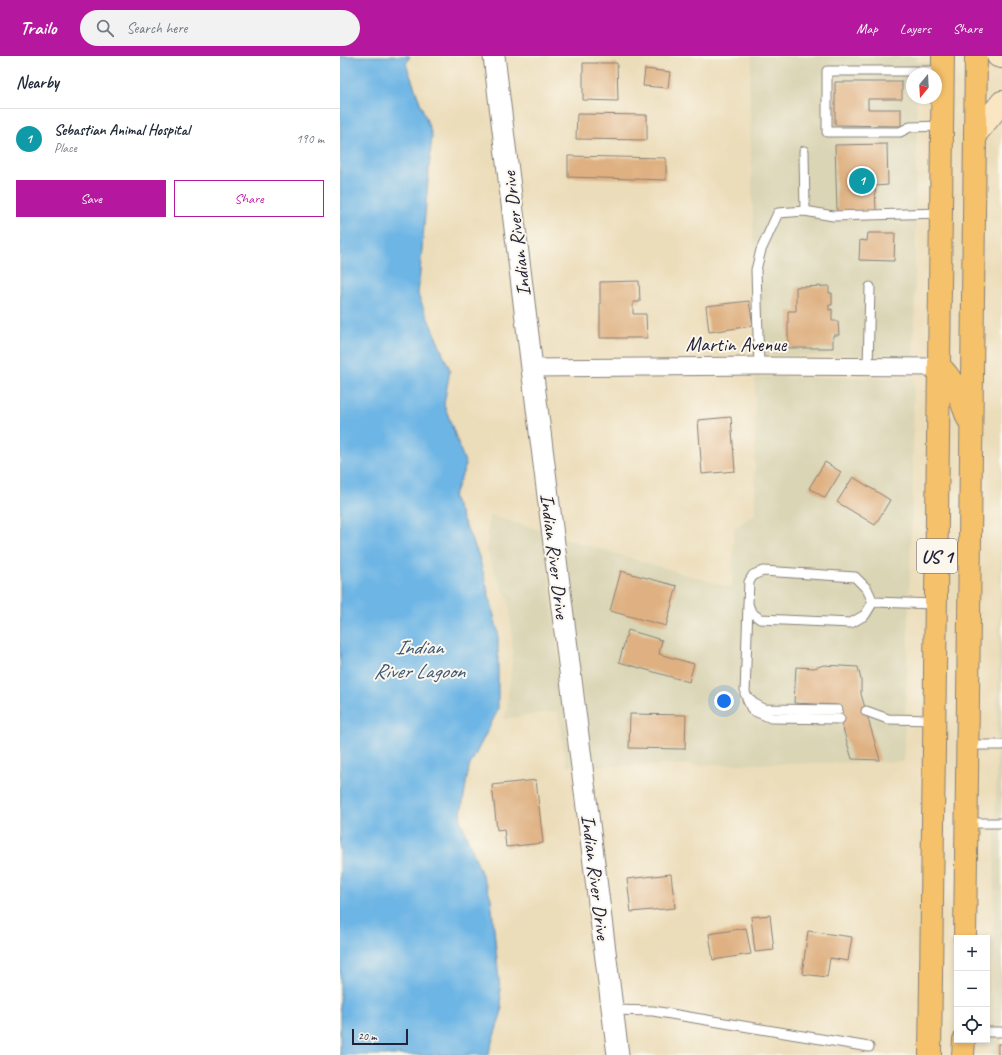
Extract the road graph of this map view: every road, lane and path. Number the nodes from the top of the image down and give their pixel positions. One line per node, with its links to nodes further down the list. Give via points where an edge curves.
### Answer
1 (494, 56): 16 (street, Indian River Drive)
2 (976, 56): 8 (main road, US 1)
3 (998, 56): 4 (main road)
4 (1002, 57)
5 (943, 64): 7 (main road, US 1); 7 (lane, via 827,72 827,132 900,132 910,127)
6 (1002, 102): 8 (main road)
7 (942, 126): 11 (main road, US 1)
8 (975, 135): 17 (main road, US 1)
9 (804, 151): 10 (lane)
10 (805, 210): 11 (lane, via 833,216); 13 (lane, via 778,213 761,250 756,270)
11 (941, 213): 15 (main road, US 1)
12 (870, 287): 14 (lane)
13 (759, 366): 14 (street, Martin Avenue); 16 (street, Martin Avenue)
14 (868, 367): 15 (street, Martin Avenue)
15 (940, 367): 17 (main road, via 955,386); 20 (main road, US 1)
16 (532, 368): 29 (street, Indian River Drive)
17 (971, 427): 24 (main road, US 1)
18 (873, 602): 19 (lane, via 865,615 851,623 760,619 751,612); 19 (lane, via 867,589 855,577 763,571 753,575 749,582); 20 (lane)
19 (748, 604): 21 (lane, via 745,694 752,703 764,709)
20 (936, 604): 23 (main road, US 1)
21 (839, 714)
22 (867, 715): 23 (lane, via 888,720)
23 (935, 720): 35 (main road, US 1)
24 (967, 745): 25 (lane); 26 (main road, US 1)
25 (1002, 745)
26 (966, 823): 27 (lane); 28 (main road, US 1)
27 (1002, 823)
28 (965, 935)
29 (613, 1010): 33 (lane, via 653,1011); 34 (street, Indian River Drive)
30 (990, 1032): 31 (lane)
31 (1002, 1032)
32 (964, 1043): 36 (main road)
33 (869, 1047)
34 (618, 1055)
35 (930, 1055)
36 (963, 1055)

